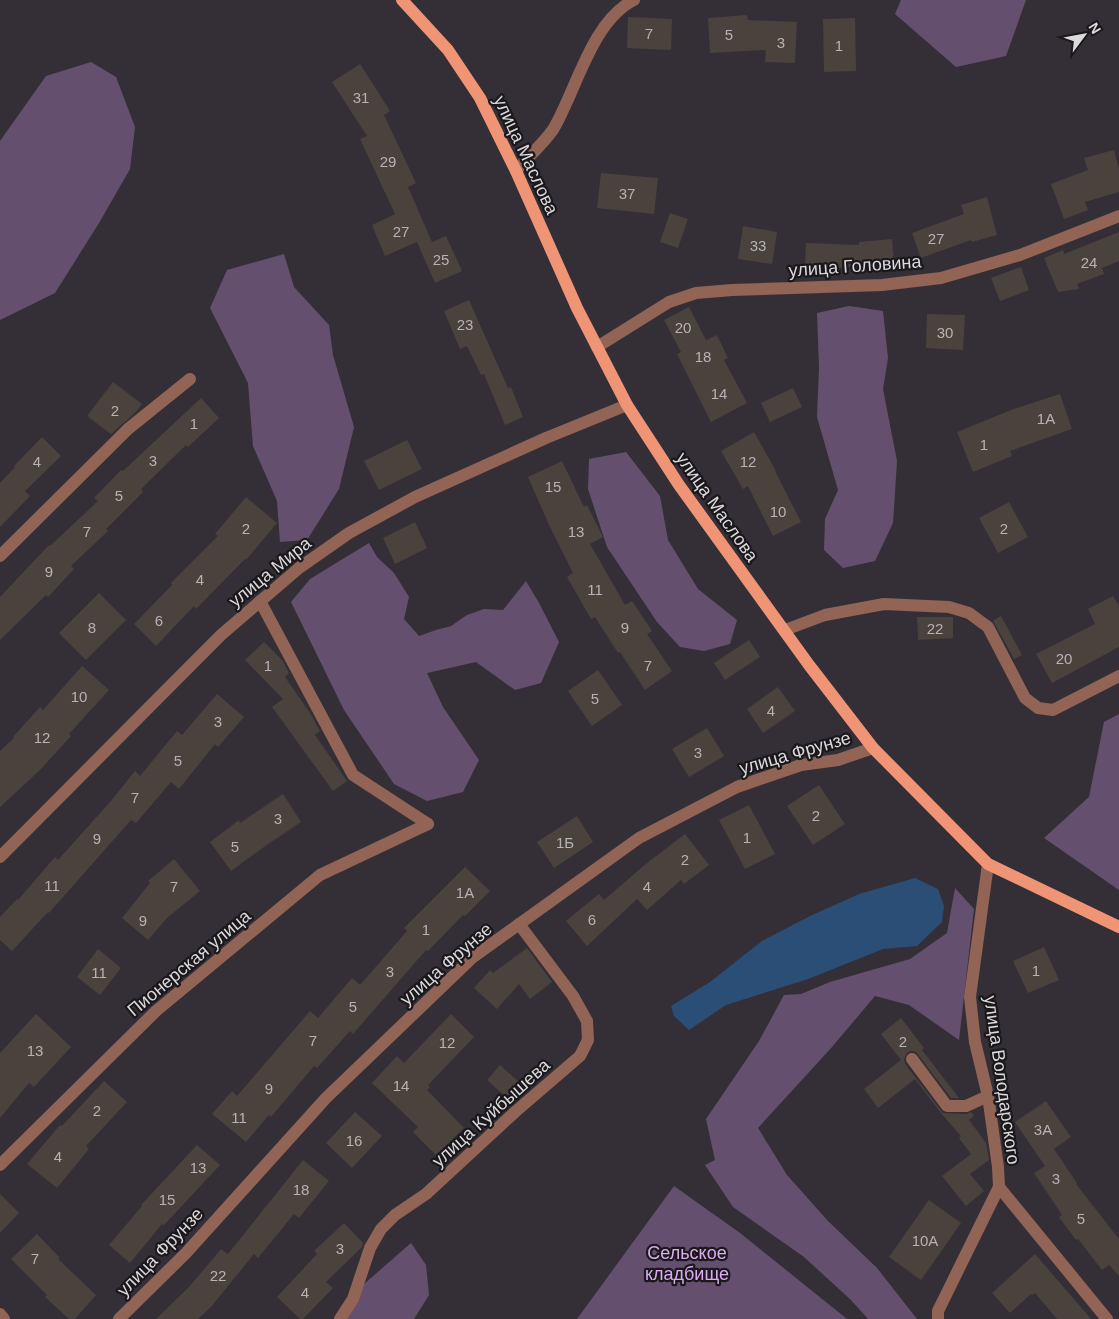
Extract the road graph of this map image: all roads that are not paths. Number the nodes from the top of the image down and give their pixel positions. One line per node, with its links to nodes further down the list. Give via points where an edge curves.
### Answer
1 (634, 0): 3 (street, via 623,5 608,20 593,42 553,130)
2 (404, 2): 3 (main road, улица Маслова, via 448,50 480,98)
3 (516, 171): 5 (main road, улица Маслова)
4 (1119, 216): 5 (street, улица Головина, via 1020,255 941,278 882,285 696,294 669,302)
5 (597, 347): 7 (main road, улица Маслова)
6 (190, 379): 8 (street, via 128,429)
7 (627, 405): 9 (street, улица Мира, via 415,497 349,533 299,568); 10 (main road, улица Маслова, via 679,485)
8 (0, 556)
9 (260, 602): 13 (street, улица Мира, via 221,635); 19 (street, Пионерская улица, via 353,775 428,824 320,875 156,1011)
10 (784, 630): 11 (street, via 825,615 884,604 949,607 969,613 988,627 1025,698 1038,708 1053,710); 12 (main road, улица Маслова)
11 (1119, 676)
12 (873, 748): 14 (main road, улица Маслова); 15 (street, улица Фрунзе, via 838,760 801,765 737,788 639,838)
13 (0, 858)
14 (988, 864): 16 (main road, улица Маслова); 18 (street, улица Володарского, via 970,997 975,1042)
15 (519, 924): 23 (street, улица Фрунзе, via 472,958 326,1098 186,1253); 24 (street, улица Куйбышева, via 573,996 587,1020 588,1040 580,1056 567,1069 381,1230 370,1248 353,1299)
16 (1119, 927)
17 (912, 1059): 18 (street, via 947,1106 966,1106)
18 (988, 1096): 20 (street, улица Володарского)
19 (0, 1165)
20 (999, 1187): 25 (street, улица Володарского, via 938,1311); 26 (street)
21 (0, 1314): 22 (street)
22 (4, 1319)
23 (120, 1319)
24 (340, 1319)
25 (938, 1319)
26 (1107, 1319)

